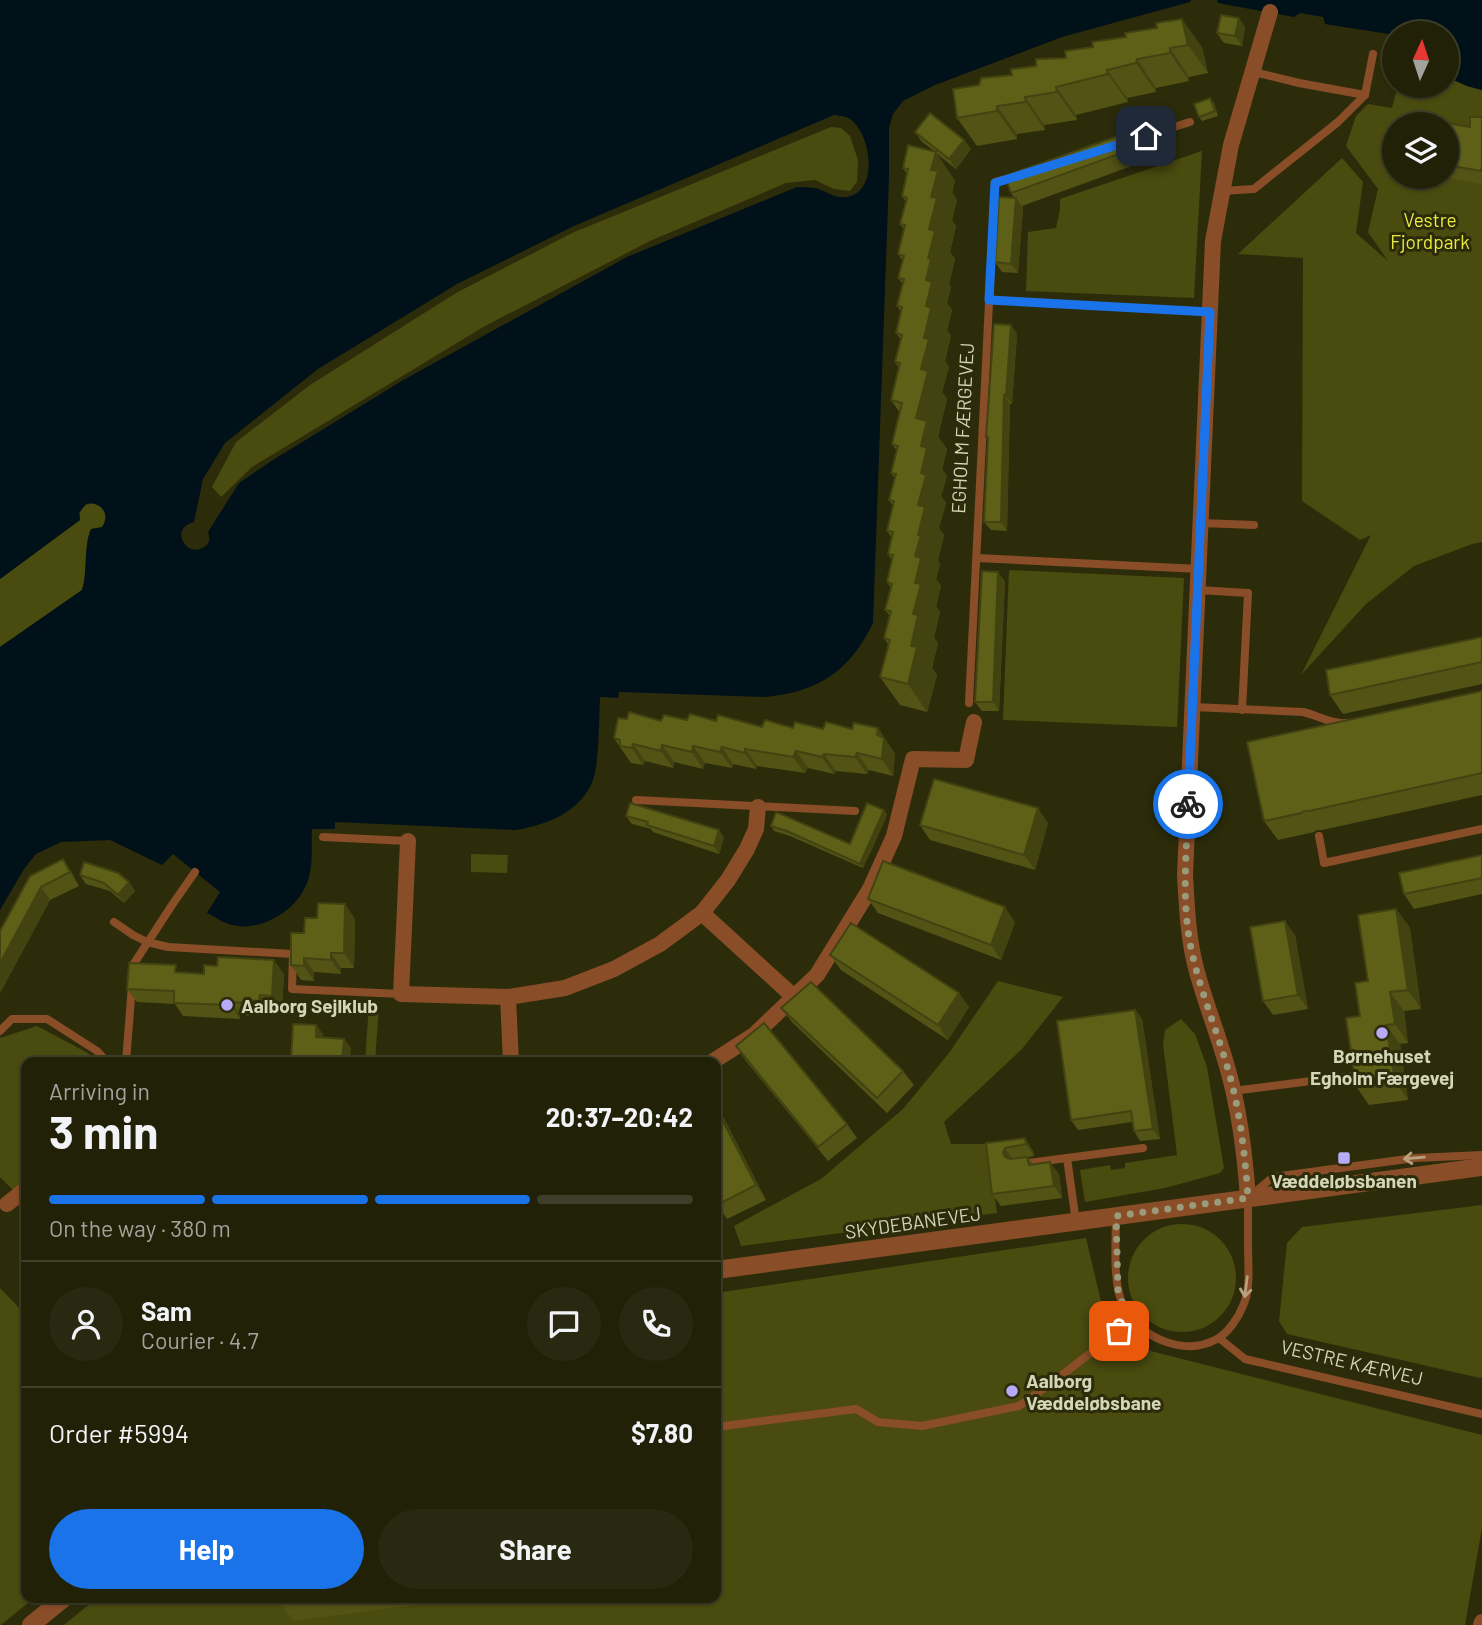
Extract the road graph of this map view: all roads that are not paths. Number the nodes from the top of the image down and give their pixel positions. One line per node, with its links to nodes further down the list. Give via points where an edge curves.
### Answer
1 (1270, 12): 3 (street)
2 (1373, 54): 4 (lane)
3 (1254, 72): 4 (lane); 8 (street)
4 (1365, 95): 8 (lane, via 1254,189)
5 (1190, 122): 6 (lane)
6 (1127, 142)
7 (1022, 174): 9 (lane, EGHOLM FÆRGEVEJ, via 995,183)
8 (1222, 191): 10 (street, via 1213,241)
9 (989, 300): 10 (lane); 13 (lane, EGHOLM FÆRGEVEJ)
10 (1210, 312): 11 (street)
11 (1201, 523): 12 (lane); 14 (street)
12 (1254, 525)
13 (977, 558): 14 (lane); 16 (lane, EGHOLM FÆRGEVEJ)
14 (1199, 569): 15 (street)
15 (1198, 590): 17 (street); 18 (lane, via 1248,593)
16 (969, 703)
17 (1193, 707): 18 (lane); 41 (street, via 1187,923 1196,971)
18 (1242, 710): 20 (lane, via 1303,712 1339,725)
19 (974, 722): 34 (street, via 966,760 914,760 894,836 870,889 817,975)
20 (1352, 722)
21 (636, 800): 22 (lane)
22 (758, 807): 23 (lane); 29 (street, via 756,829 747,849)
23 (855, 811)
24 (1482, 829): 25 (lane, via 1324,863)
25 (1319, 836)
26 (323, 837): 27 (lane)
27 (408, 841): 32 (street)
28 (195, 872): 31 (lane)
29 (702, 913): 33 (street, via 660,944 614,969 565,988); 34 (street)
30 (114, 922): 31 (lane)
31 (148, 942): 32 (lane, via 293,954 292,989); 37 (lane, via 133,965)
32 (401, 994): 33 (street)
33 (508, 997): 38 (street)
34 (794, 997): 39 (street, via 754,1035)
35 (0, 1031): 36 (lane, via 12,1019 47,1019)
36 (102, 1057)
37 (126, 1057)
38 (511, 1057)
39 (720, 1057)
40 (1350, 1076): 41 (lane)
41 (1233, 1091): 48 (street)
42 (1143, 1148): 44 (lane)
43 (1482, 1155): 48 (lane, one-way to 48, via 1415,1158 1273,1177)
44 (1067, 1158): 45 (lane); 51 (lane)
45 (1018, 1165)
46 (1482, 1167): 48 (street, SKYDEBANEVEJ)
47 (21, 1193): 49 (street)
48 (1248, 1198): 50 (street, SKYDEBANEVEJ); 54 (lane, one-way to 54, via 1248,1285 1234,1323)
49 (7, 1204)
50 (1116, 1216): 51 (street, SKYDEBANEVEJ); 53 (lane, via 1118,1290)
51 (1076, 1222): 52 (street, SKYDEBANEVEJ)
52 (721, 1269)
53 (1132, 1319): 54 (lane, via 1150,1335 1171,1343 1193,1347); 56 (lane, via 1019,1406 922,1426 878,1422 856,1409)
54 (1219, 1338): 55 (lane, VESTRE KÆRVEJ, via 1245,1359)
55 (1482, 1413)
56 (721, 1426)
57 (58, 1603): 58 (street)
58 (31, 1625)

